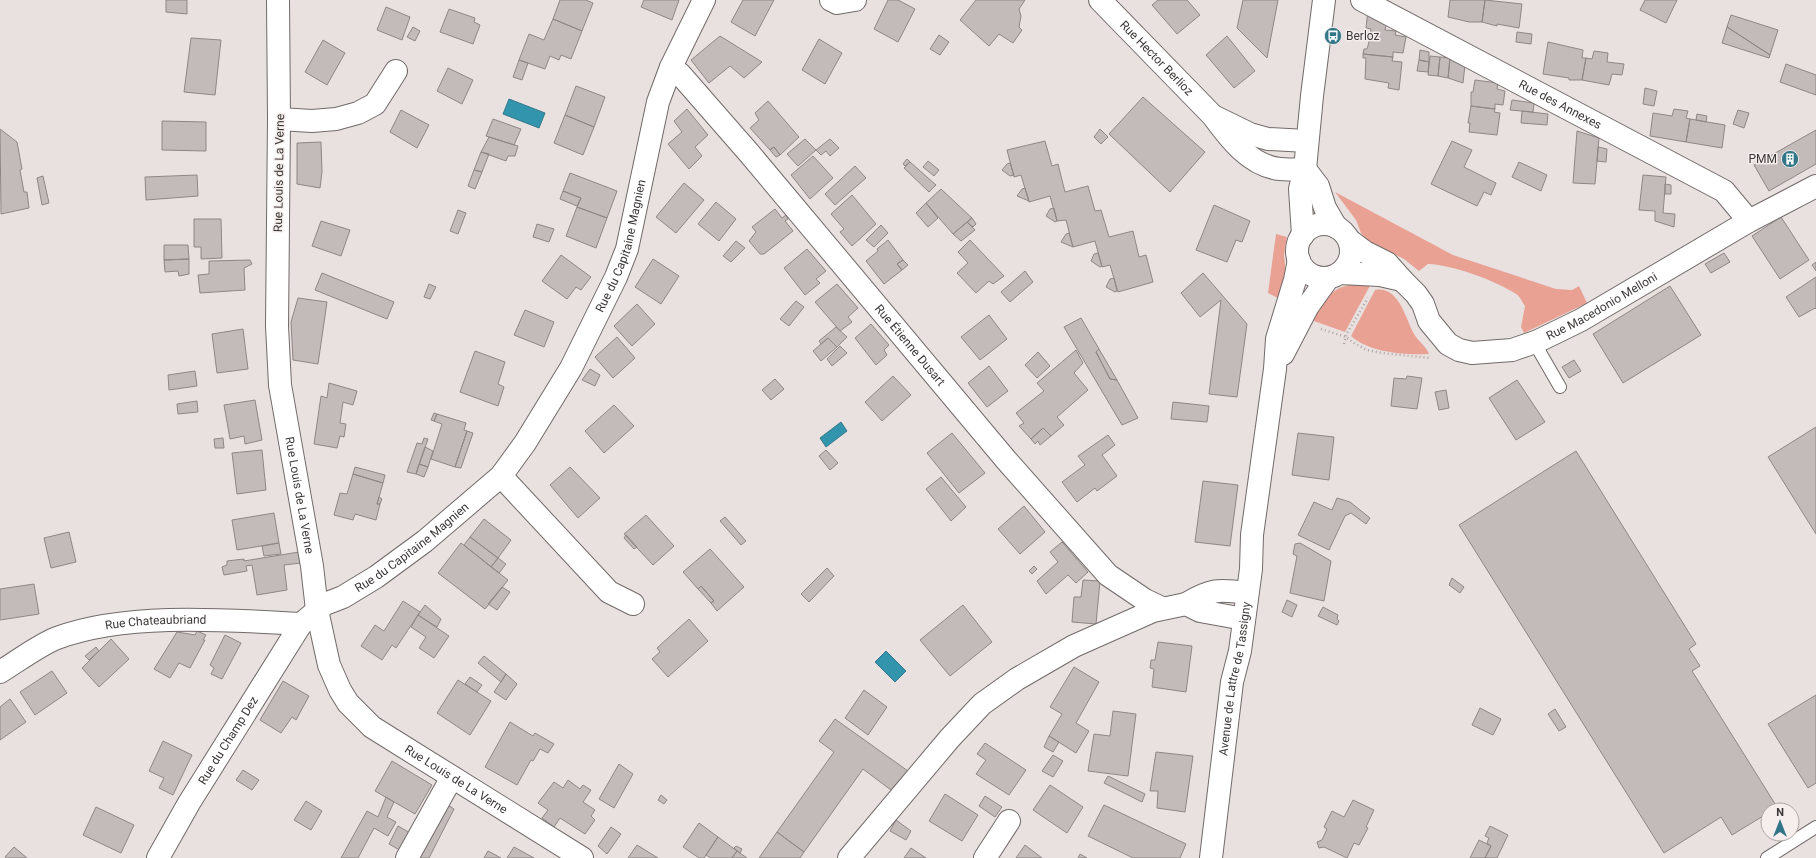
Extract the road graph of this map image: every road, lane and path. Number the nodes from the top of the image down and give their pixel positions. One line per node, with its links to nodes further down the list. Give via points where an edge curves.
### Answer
1 (278, 0): 11 (street, Rue Louis de La Verne)
2 (704, 0): 8 (street, Rue du Capitaine Magnien)
3 (831, 0): 4 (street, via 837,3)
4 (855, 0)
5 (1100, 0): 10 (street, Rue Hector Berlioz)
6 (1324, 0): 12 (street)
7 (1362, 0): 15 (street, Rue des Annexes, via 1724,190)
8 (671, 67): 29 (street, Rue du Capitaine Magnien, via 658,102 627,249 616,277 571,368 525,443); 33 (street, Rue Étienne Dusart, via 744,146 1007,461 1108,575 1145,600)
9 (396, 71): 11 (street, via 375,104 358,113 328,120)
10 (1213, 116): 12 (street, Rue Hector Berlioz, via 1250,134 1268,139); 13 (street, Rue Hector Berlioz, via 1228,137 1257,161 1280,169)
11 (279, 119): 34 (street, Rue Louis de La Verne, via 277,326 280,385 312,566)
12 (1307, 141): 13 (street)
13 (1305, 169): 16 (street, via 1318,186 1325,208); 17 (street, via 1300,189)
14 (1816, 186): 15 (street, Rue Macedonio Melloni)
15 (1749, 221): 24 (street, Rue Macedonio Melloni, via 1581,320)
16 (1342, 233): 17 (street, via 1320,224 1310,228); 19 (street, via 1351,256 1347,265); 20 (street, Rue Macedonio Melloni, via 1365,252 1387,263)
17 (1303, 235): 18 (street, via 1297,247)
18 (1299, 260): 19 (street, via 1310,274 1316,277); 27 (street, Avenue de Lattre de Tassigny, via 1277,339)
19 (1334, 275): 20 (street, via 1380,275); 27 (street, via 1308,306)
20 (1402, 280): 24 (street, Rue Macedonio Melloni, via 1420,299 1429,321 1438,334 1459,350 1472,354 1492,353 1512,350)
21 (1371, 292): 23 (path)
22 (1318, 328): 23 (path)
23 (1346, 337): 25 (path); 26 (path, via 1367,350)
24 (1534, 342): 28 (lane)
25 (1344, 344)
26 (1435, 358)
27 (1275, 369): 30 (street, Avenue de Lattre de Tassigny)
28 (1560, 387)
29 (501, 476): 31 (street, via 609,592); 34 (street, Rue du Capitaine Magnien, via 425,541 382,573 343,597 325,604)
30 (1247, 593): 32 (street, via 1214,591); 35 (street, Avenue de Lattre de Tassigny)
31 (633, 604)
32 (1186, 604): 33 (street); 35 (street, via 1200,611)
33 (1162, 608): 43 (street, via 1068,650 1017,679 982,704)
34 (309, 617): 36 (street, Rue Chateaubriand, via 157,620 75,632 56,638); 37 (street, Rue Louis de La Verne, via 348,703 382,734); 40 (street, Rue du Champ Dez, via 194,796)
35 (1244, 619): 45 (street, Avenue de Lattre de Tassigny, via 1232,682)
36 (0, 672)
37 (452, 777): 41 (street); 42 (street, Rue Louis de La Verne)
38 (1009, 821): 44 (street)
39 (1816, 827): 46 (lane)
40 (158, 858)
41 (407, 858)
42 (582, 858)
43 (849, 858)
44 (985, 858)
45 (1211, 858)
46 (1767, 858)

